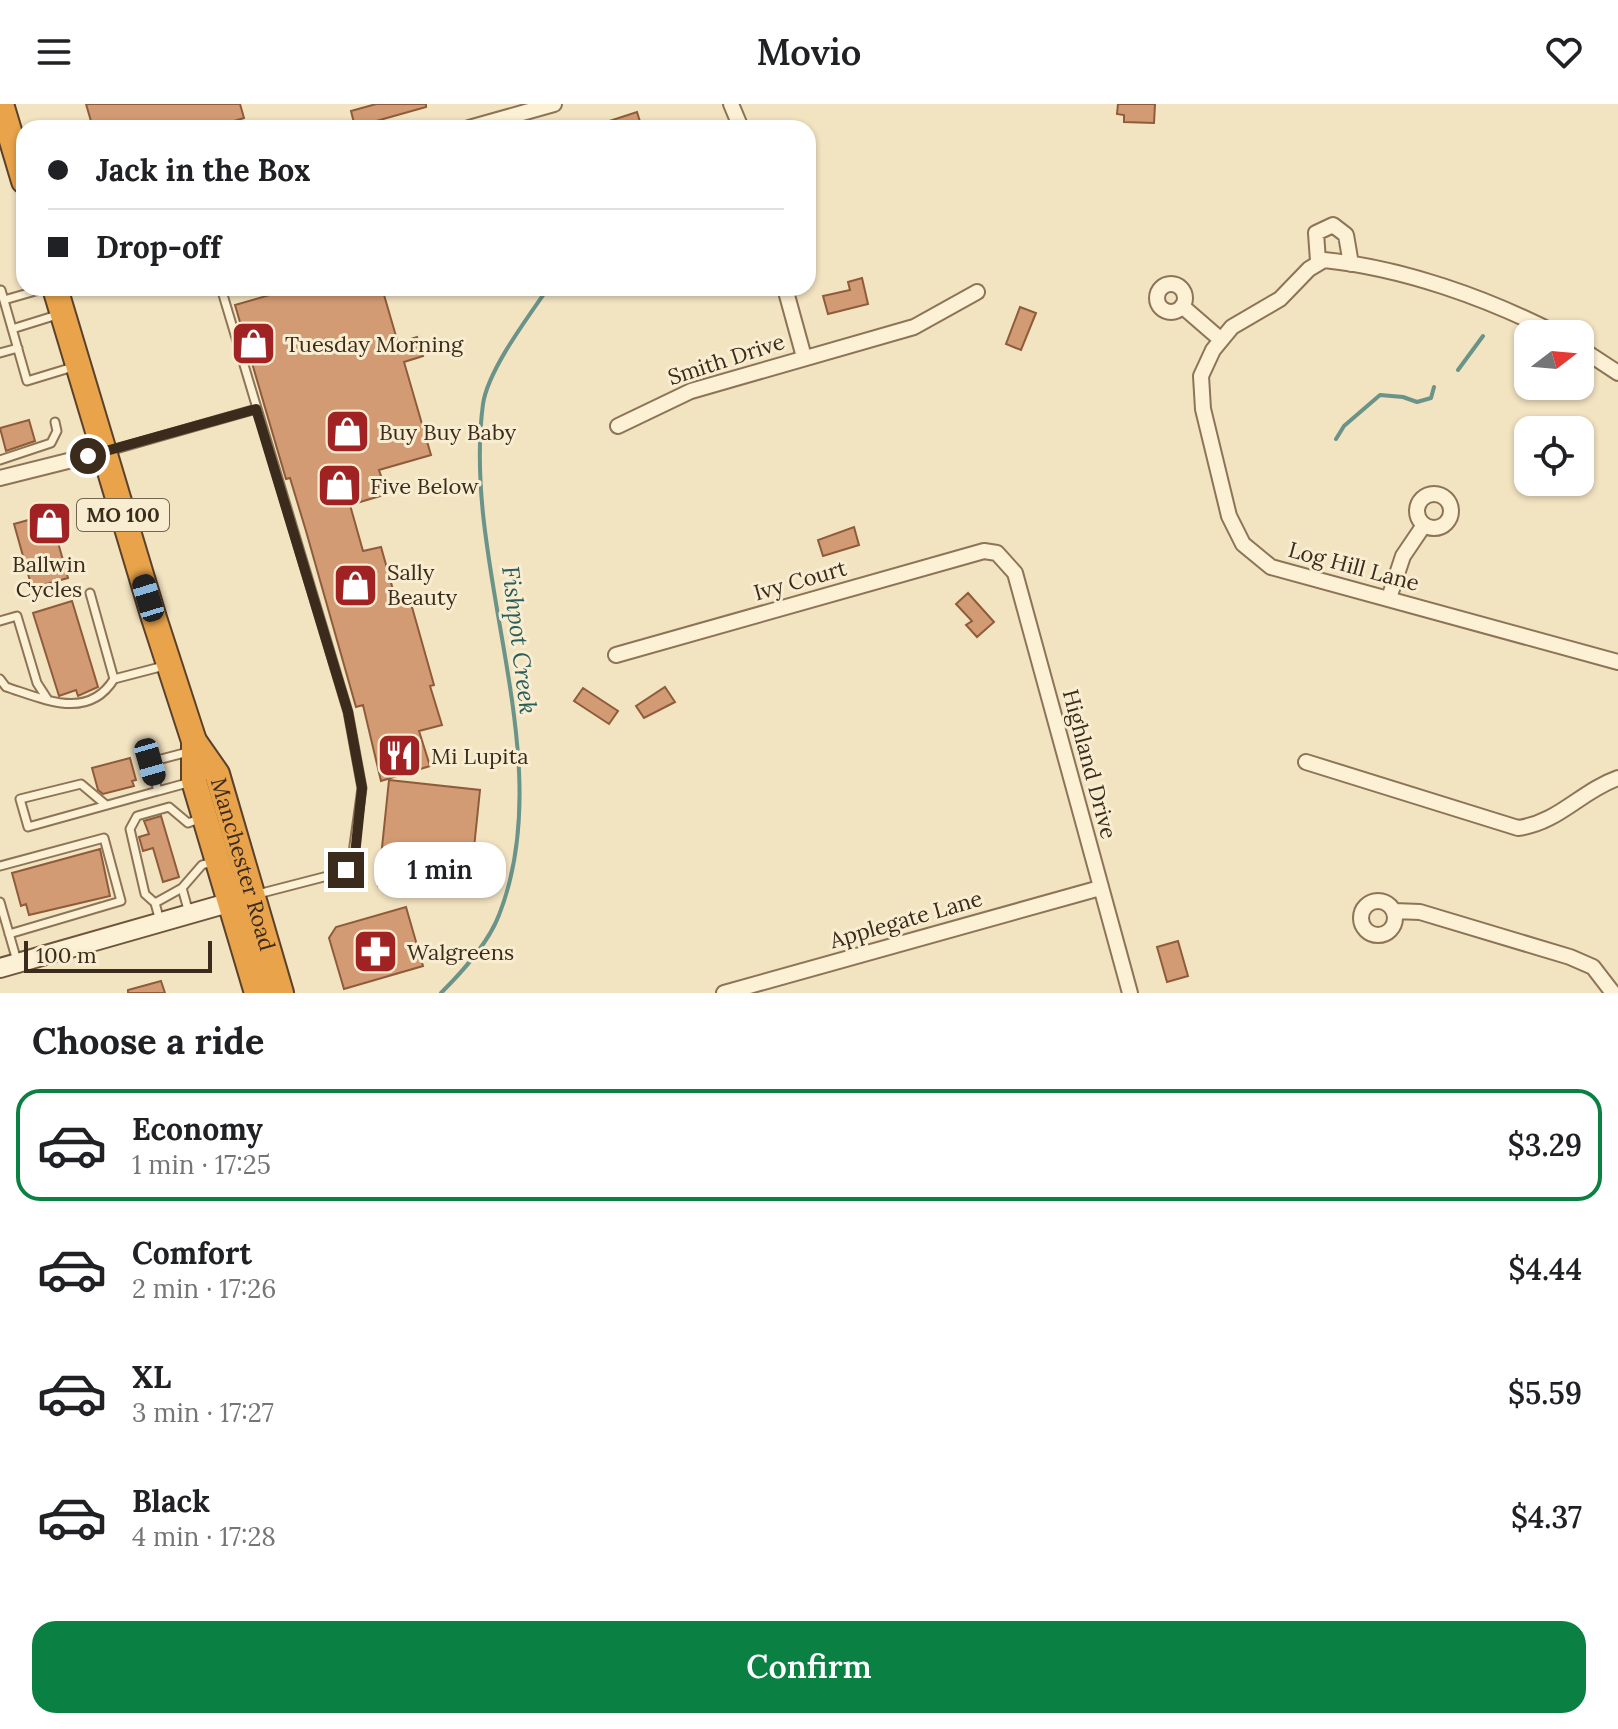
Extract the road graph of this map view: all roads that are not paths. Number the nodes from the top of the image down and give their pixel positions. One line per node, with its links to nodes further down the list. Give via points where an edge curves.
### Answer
1 (1, 104): 4 (highway)
2 (554, 104): 3 (street)
3 (497, 120)
4 (16, 136)
5 (1318, 261): 6 (street); 6 (street, via 1316,233 1333,225 1346,235); 18 (street, Log Hill Lane, via 1280,299 1241,320)
6 (1351, 264): 16 (street, via 1490,301)
7 (1, 290): 13 (lane)
8 (977, 292): 21 (street, Smith Drive, via 914,327)
9 (18, 296): 13 (lane)
10 (57, 296): 15 (highway, Manchester Road / MO 100)
11 (223, 296): 25 (lane)
12 (787, 296): 21 (street, Smith Drive)
13 (4, 300): 17 (lane)
14 (1182, 306): 18 (street)
15 (63, 314): 17 (lane); 23 (highway, Manchester Road / MO 100)
16 (1529, 320)
17 (12, 329): 19 (lane)
18 (1220, 339): 34 (street, Log Hill Lane, via 1201,376 1200,392 1229,516 1243,544 1271,567 1291,575)
19 (18, 348): 20 (lane); 23 (lane, via 27,381)
20 (0, 353)
21 (804, 357): 27 (street, Smith Drive, via 675,397)
22 (1594, 357): 24 (street)
23 (78, 365): 28 (highway, Manchester Road / MO 100)
24 (1618, 373)
25 (256, 409): 28 (lane); 53 (lane, via 348,712 362,788 351,867)
26 (55, 422): 29 (lane, via 51,443)
27 (618, 426)
28 (104, 452): 30 (street); 38 (highway, Manchester Road / MO 100)
29 (0, 460)
30 (0, 478)
31 (1424, 525): 34 (street, via 1403,556)
32 (997, 553): 36 (street, Ivy Court, via 984,551); 52 (street, Highland Drive, via 1015,573)
33 (90, 593): 40 (lane)
34 (1389, 598): 37 (street, Log Hill Lane)
35 (0, 621): 41 (lane, via 17,616 37,683)
36 (616, 655)
37 (1618, 662)
38 (170, 665): 40 (lane); 42 (highway, Manchester Road / MO 100)
39 (0, 679): 41 (lane, via 6,687)
40 (114, 679): 41 (lane, via 105,695 70,706)
41 (48, 700)
42 (194, 746): 45 (highway, Manchester Road / MO 100); 46 (lane, via 150,762); 53 (highway, Manchester Road / MO 100, via 217,774)
43 (1306, 762): 44 (street, via 1518,828 1552,819)
44 (1618, 778)
45 (194, 781): 46 (lane); 48 (highway, Manchester Road / MO 100)
46 (158, 791): 47 (lane)
47 (106, 805): 47 (lane, via 28,827 20,799 81,784)
48 (205, 817): 49 (highway, Manchester Road / MO 100); 55 (lane, via 188,823 169,807 137,816 130,829 145,894)
49 (218, 860): 51 (lane, via 202,865); 53 (highway, Manchester Road / MO 100)
50 (0, 866): 59 (lane, via 104,838 121,901)
51 (182, 888): 55 (lane); 57 (lane)
52 (1100, 888): 63 (street, Applegate Lane); 64 (street, Highland Drive)
53 (242, 899): 57 (main road); 61 (highway, Manchester Road / MO 100); 62 (highway, Manchester Road / MO 100)
54 (0, 902): 59 (lane)
55 (155, 903): 58 (lane)
56 (1394, 911): 65 (street, via 1420,912 1570,957 1593,967)
57 (190, 915): 58 (main road)
58 (161, 923): 60 (main road)
59 (9, 934): 60 (lane)
60 (9, 966)
61 (257, 993)
62 (281, 993)
63 (724, 993)
64 (1130, 993)
65 (1613, 993)

